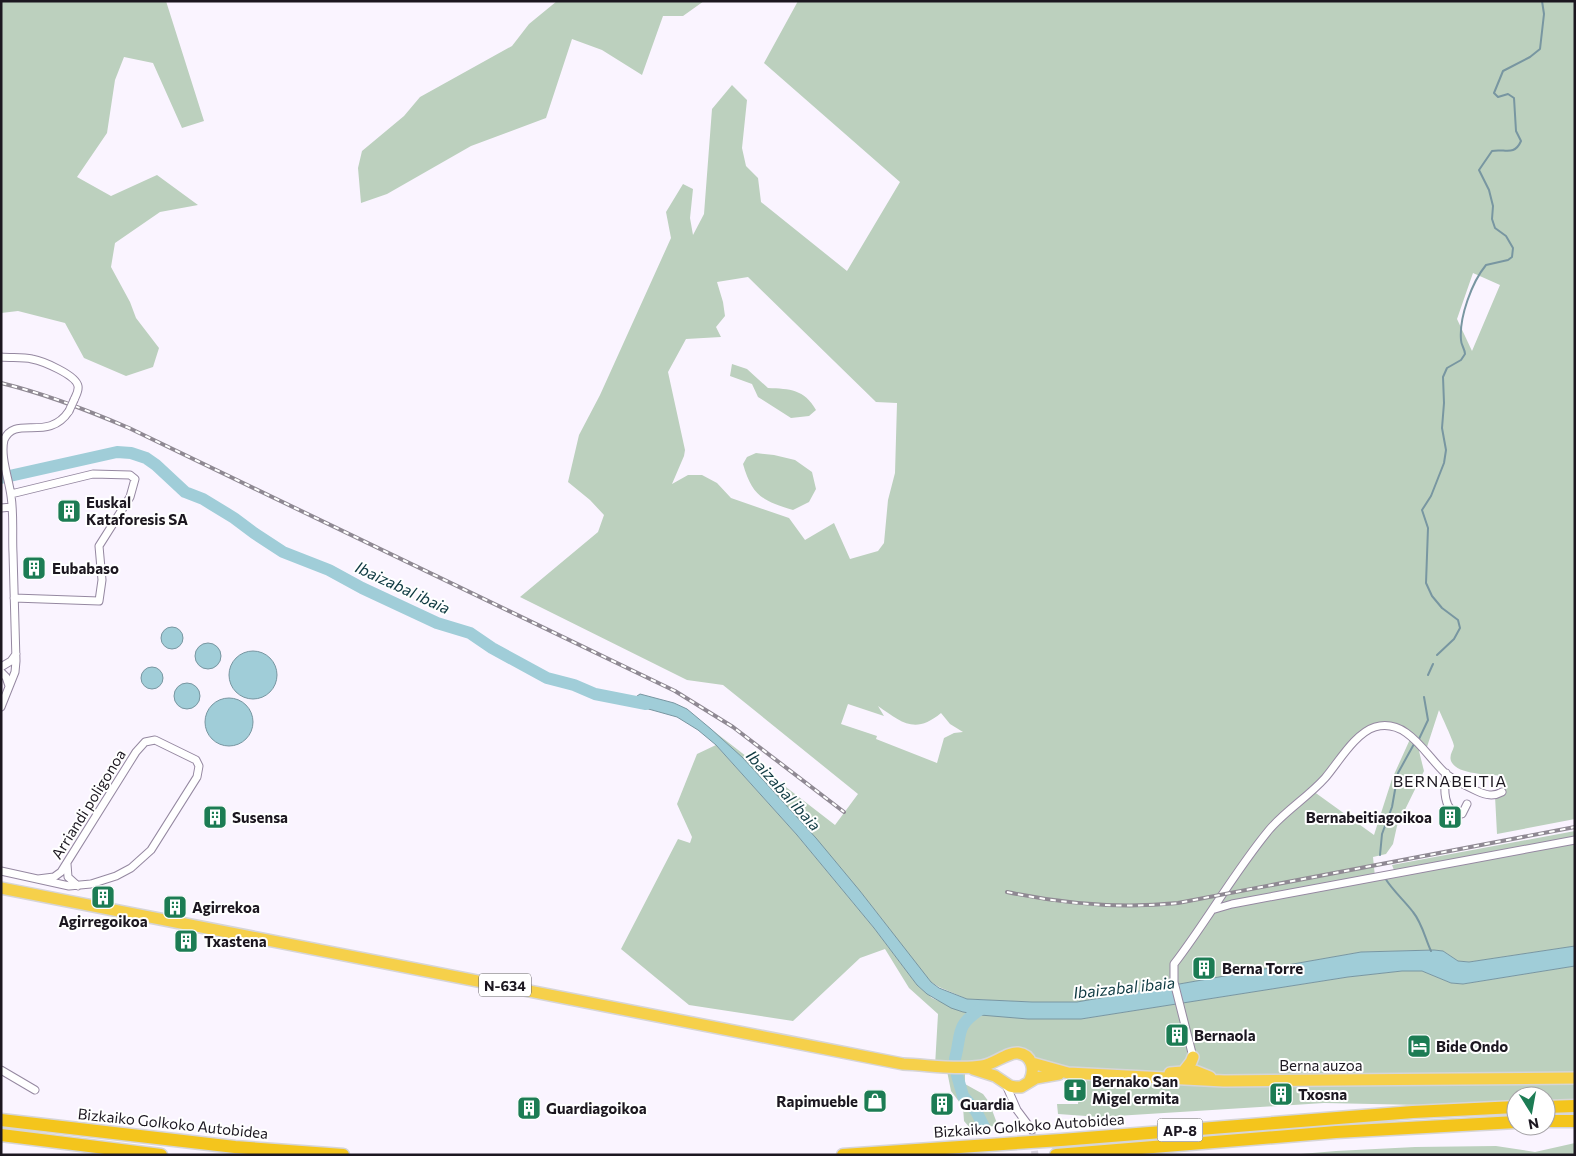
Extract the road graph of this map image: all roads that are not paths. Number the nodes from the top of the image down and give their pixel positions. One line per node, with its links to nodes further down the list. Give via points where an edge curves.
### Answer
1 (1, 357): 2 (street, bridge, via 44,362 76,380 78,385 69,411 60,422 41,429 22,427 10,432 4,440 2,450)
2 (10, 490): 3 (street); 5 (street, via 93,474 130,475 135,479 130,498 100,546 102,580 98,601)
3 (12, 507): 4 (street); 5 (street)
4 (1, 508)
5 (14, 598): 6 (street)
6 (16, 654): 7 (street); 8 (street)
7 (1, 669): 8 (street); 9 (street)
8 (14, 673): 9 (street)
9 (9, 686): 10 (street)
10 (1, 707)
11 (1446, 773): 12 (street, via 1484,794); 13 (street, via 1444,794 1452,811 1462,814); 20 (street, via 1426,750 1398,728 1374,727 1365,732 1313,791 1268,831)
12 (1502, 792)
13 (1467, 804)
14 (1575, 840): 20 (street, via 1220,906)
15 (67, 864): 17 (street, Arriandi poligonoa, via 54,878); 19 (street, via 68,877); 19 (street, Arriandi poligonoa, via 145,742 155,740 196,760 197,777 151,850 131,868 116,876)
16 (1, 871): 17 (street, Arriandi poligonoa)
17 (38, 879): 19 (street, Arriandi poligonoa)
18 (1, 886): 24 (highway, N-634, via 904,1064)
19 (78, 886)
20 (1211, 913): 21 (street, via 1174,964 1174,982)
21 (1193, 1057): 26 (highway); 27 (highway)
22 (1004, 1058): 23 (highway, N-634, via 1019,1053); 24 (highway, N-634); 31 (highway, via 999,1068)
23 (1032, 1063): 28 (highway, N-634); 33 (highway, via 1033,1069)
24 (969, 1068): 31 (highway, N-634)
25 (1, 1070): 34 (street)
26 (1184, 1071): 27 (highway); 29 (highway)
27 (1198, 1072): 32 (highway)
28 (1068, 1073): 29 (highway, Berna auzoa / N-634); 33 (highway, N-634)
29 (1152, 1077): 32 (highway, Berna auzoa / N-634)
30 (1575, 1078): 32 (highway, Berna auzoa / N-634)
31 (1003, 1081): 33 (highway, N-634, via 1010,1086); 38 (street)
32 (1224, 1081)
33 (1026, 1083): 38 (street, via 1018,1102)
34 (35, 1090)
35 (1575, 1106): 37 (highway)
36 (1506, 1107): 47 (highway, Bizkaiko Golkoko Autobidea / AP-8)
37 (1556, 1107)
38 (1022, 1114): 43 (street)
39 (1, 1120): 46 (highway, Bizkaiko Golkoko Autobidea, via 235,1147)
40 (1556, 1121): 41 (highway)
41 (1575, 1121)
42 (1506, 1123): 48 (highway, Bizkaiko Golkoko Autobidea / AP-8)
43 (1032, 1130)
44 (1, 1135): 45 (highway)
45 (162, 1155)
46 (343, 1155)
47 (843, 1155)
48 (1056, 1155)

